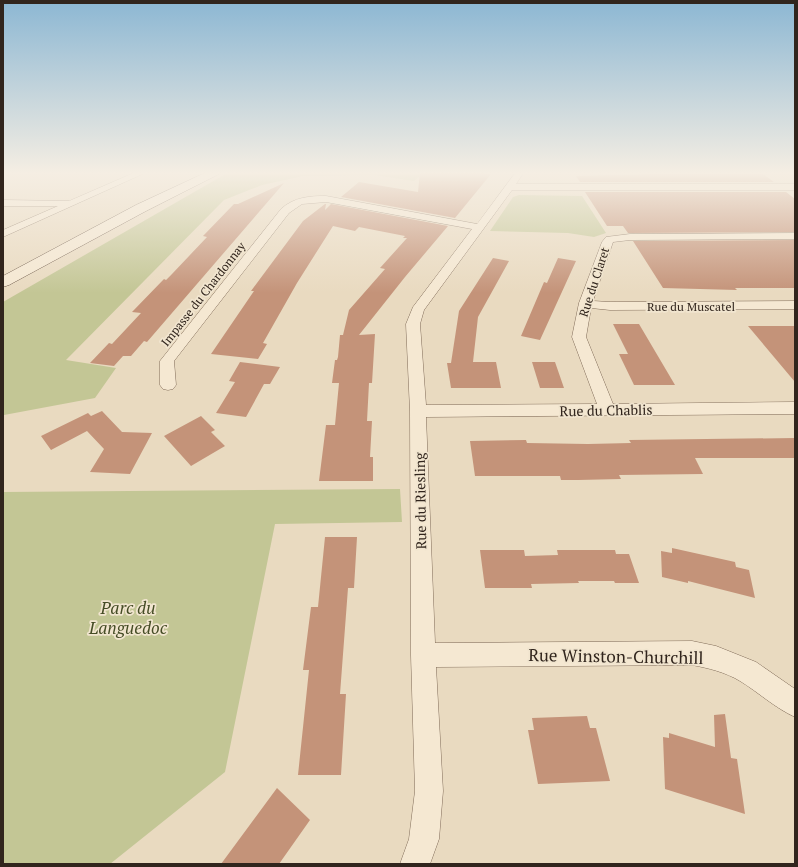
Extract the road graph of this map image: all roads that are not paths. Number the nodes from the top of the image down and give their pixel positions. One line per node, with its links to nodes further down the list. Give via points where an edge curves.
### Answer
1 (50, 212): 7 (street)
2 (132, 212): 9 (main road)
3 (284, 212): 12 (street, Impasse du Chardonnay, via 167,361)
4 (402, 212): 6 (street, Impasse du Chardonnay)
5 (489, 212): 6 (street, Rue du Riesling)
6 (478, 226): 15 (street, Rue du Riesling, via 414,318)
7 (3, 234)
8 (795, 236): 10 (street, Rue du Claret, via 614,238 607,242)
9 (3, 282)
10 (586, 304): 11 (street, Rue du Muscatel); 14 (street, Rue du Claret, via 579,337)
11 (795, 305)
12 (168, 385)
13 (795, 408): 14 (street, Rue du Chablis)
14 (607, 410): 15 (street, Rue du Chablis)
15 (418, 412): 16 (street, Rue du Riesling)
16 (423, 655): 17 (street, Rue Winston-Churchill, via 692,653 716,658 747,671); 18 (street, Rue du Riesling, via 429,791 424,839)
17 (795, 704)
18 (415, 864)

